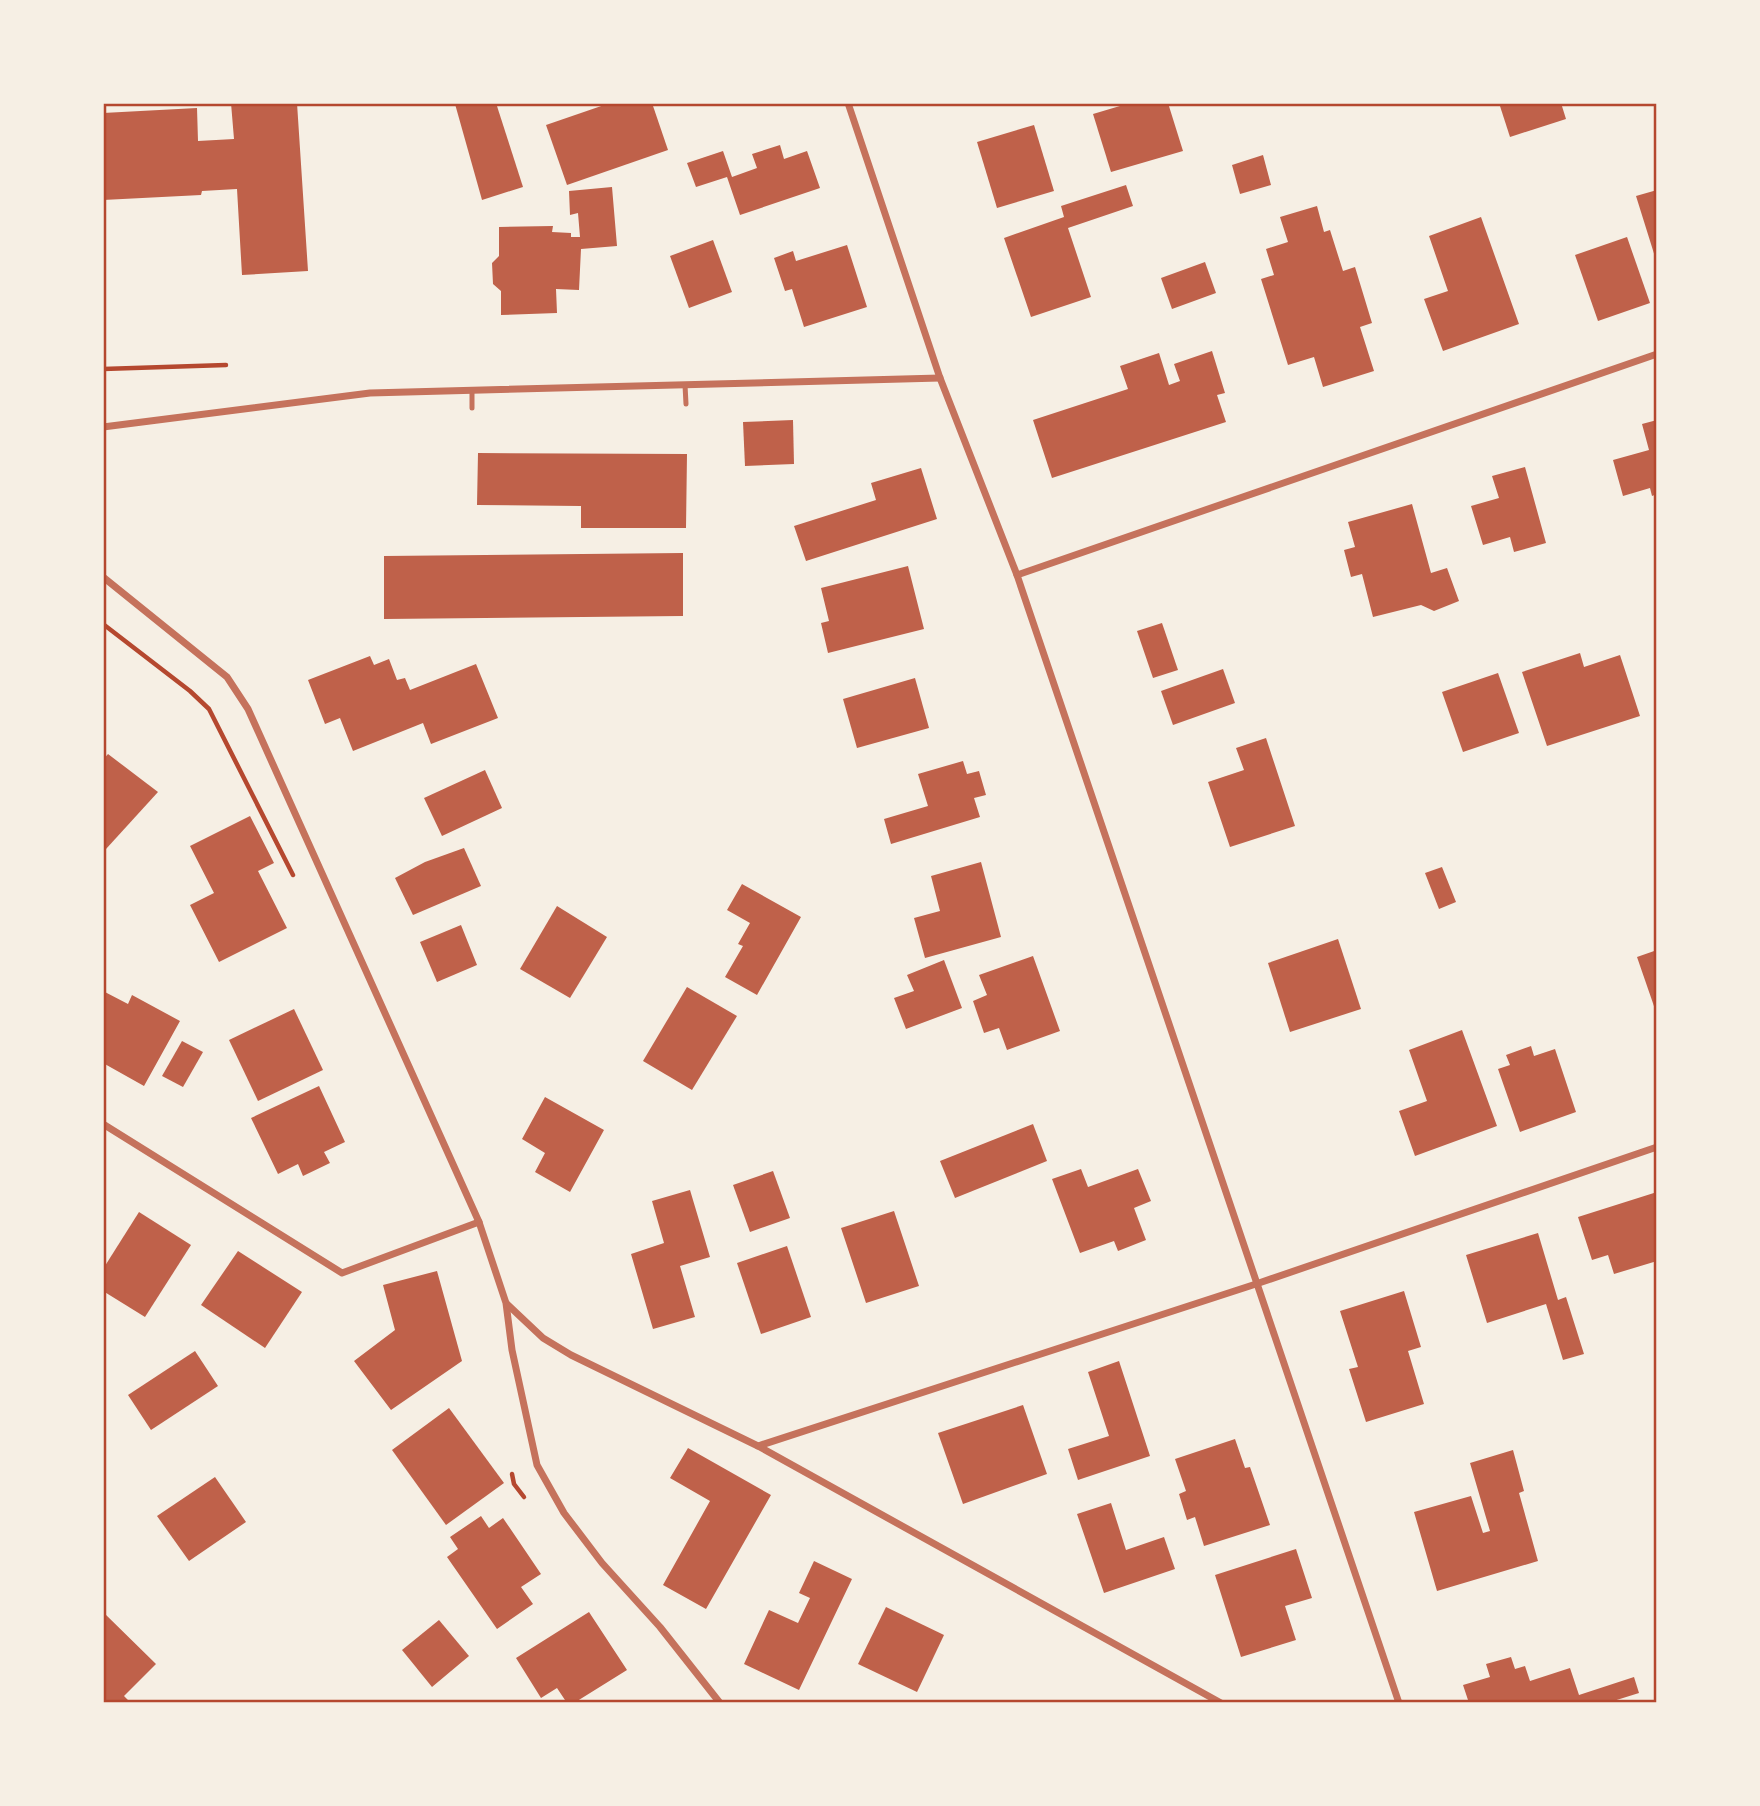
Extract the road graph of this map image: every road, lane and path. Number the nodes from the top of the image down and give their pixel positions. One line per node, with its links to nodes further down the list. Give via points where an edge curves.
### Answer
1 (848, 103): 5 (street)
2 (1657, 354): 11 (street)
3 (226, 365): 4 (path)
4 (103, 369)
5 (940, 378): 6 (street); 11 (street)
6 (685, 385): 7 (street); 8 (lane)
7 (472, 390): 9 (lane); 10 (street, via 370,393)
8 (686, 404)
9 (472, 408)
10 (103, 427)
11 (1017, 575): 18 (street)
12 (103, 577): 17 (street, via 227,677 248,709)
13 (103, 624): 14 (path, via 209,709)
14 (299, 887)
15 (103, 1124): 17 (street, via 342,1273)
16 (1657, 1147): 18 (street)
17 (479, 1222): 19 (street)
18 (1256, 1284): 20 (street); 25 (street)
19 (506, 1303): 20 (street, via 543,1338 571,1355); 23 (street, via 537,1465 564,1513 602,1563)
20 (758, 1446): 24 (street)
21 (512, 1472): 22 (path, via 514,1484)
22 (529, 1504)
23 (720, 1703)
24 (1221, 1703)
25 (1399, 1703)

